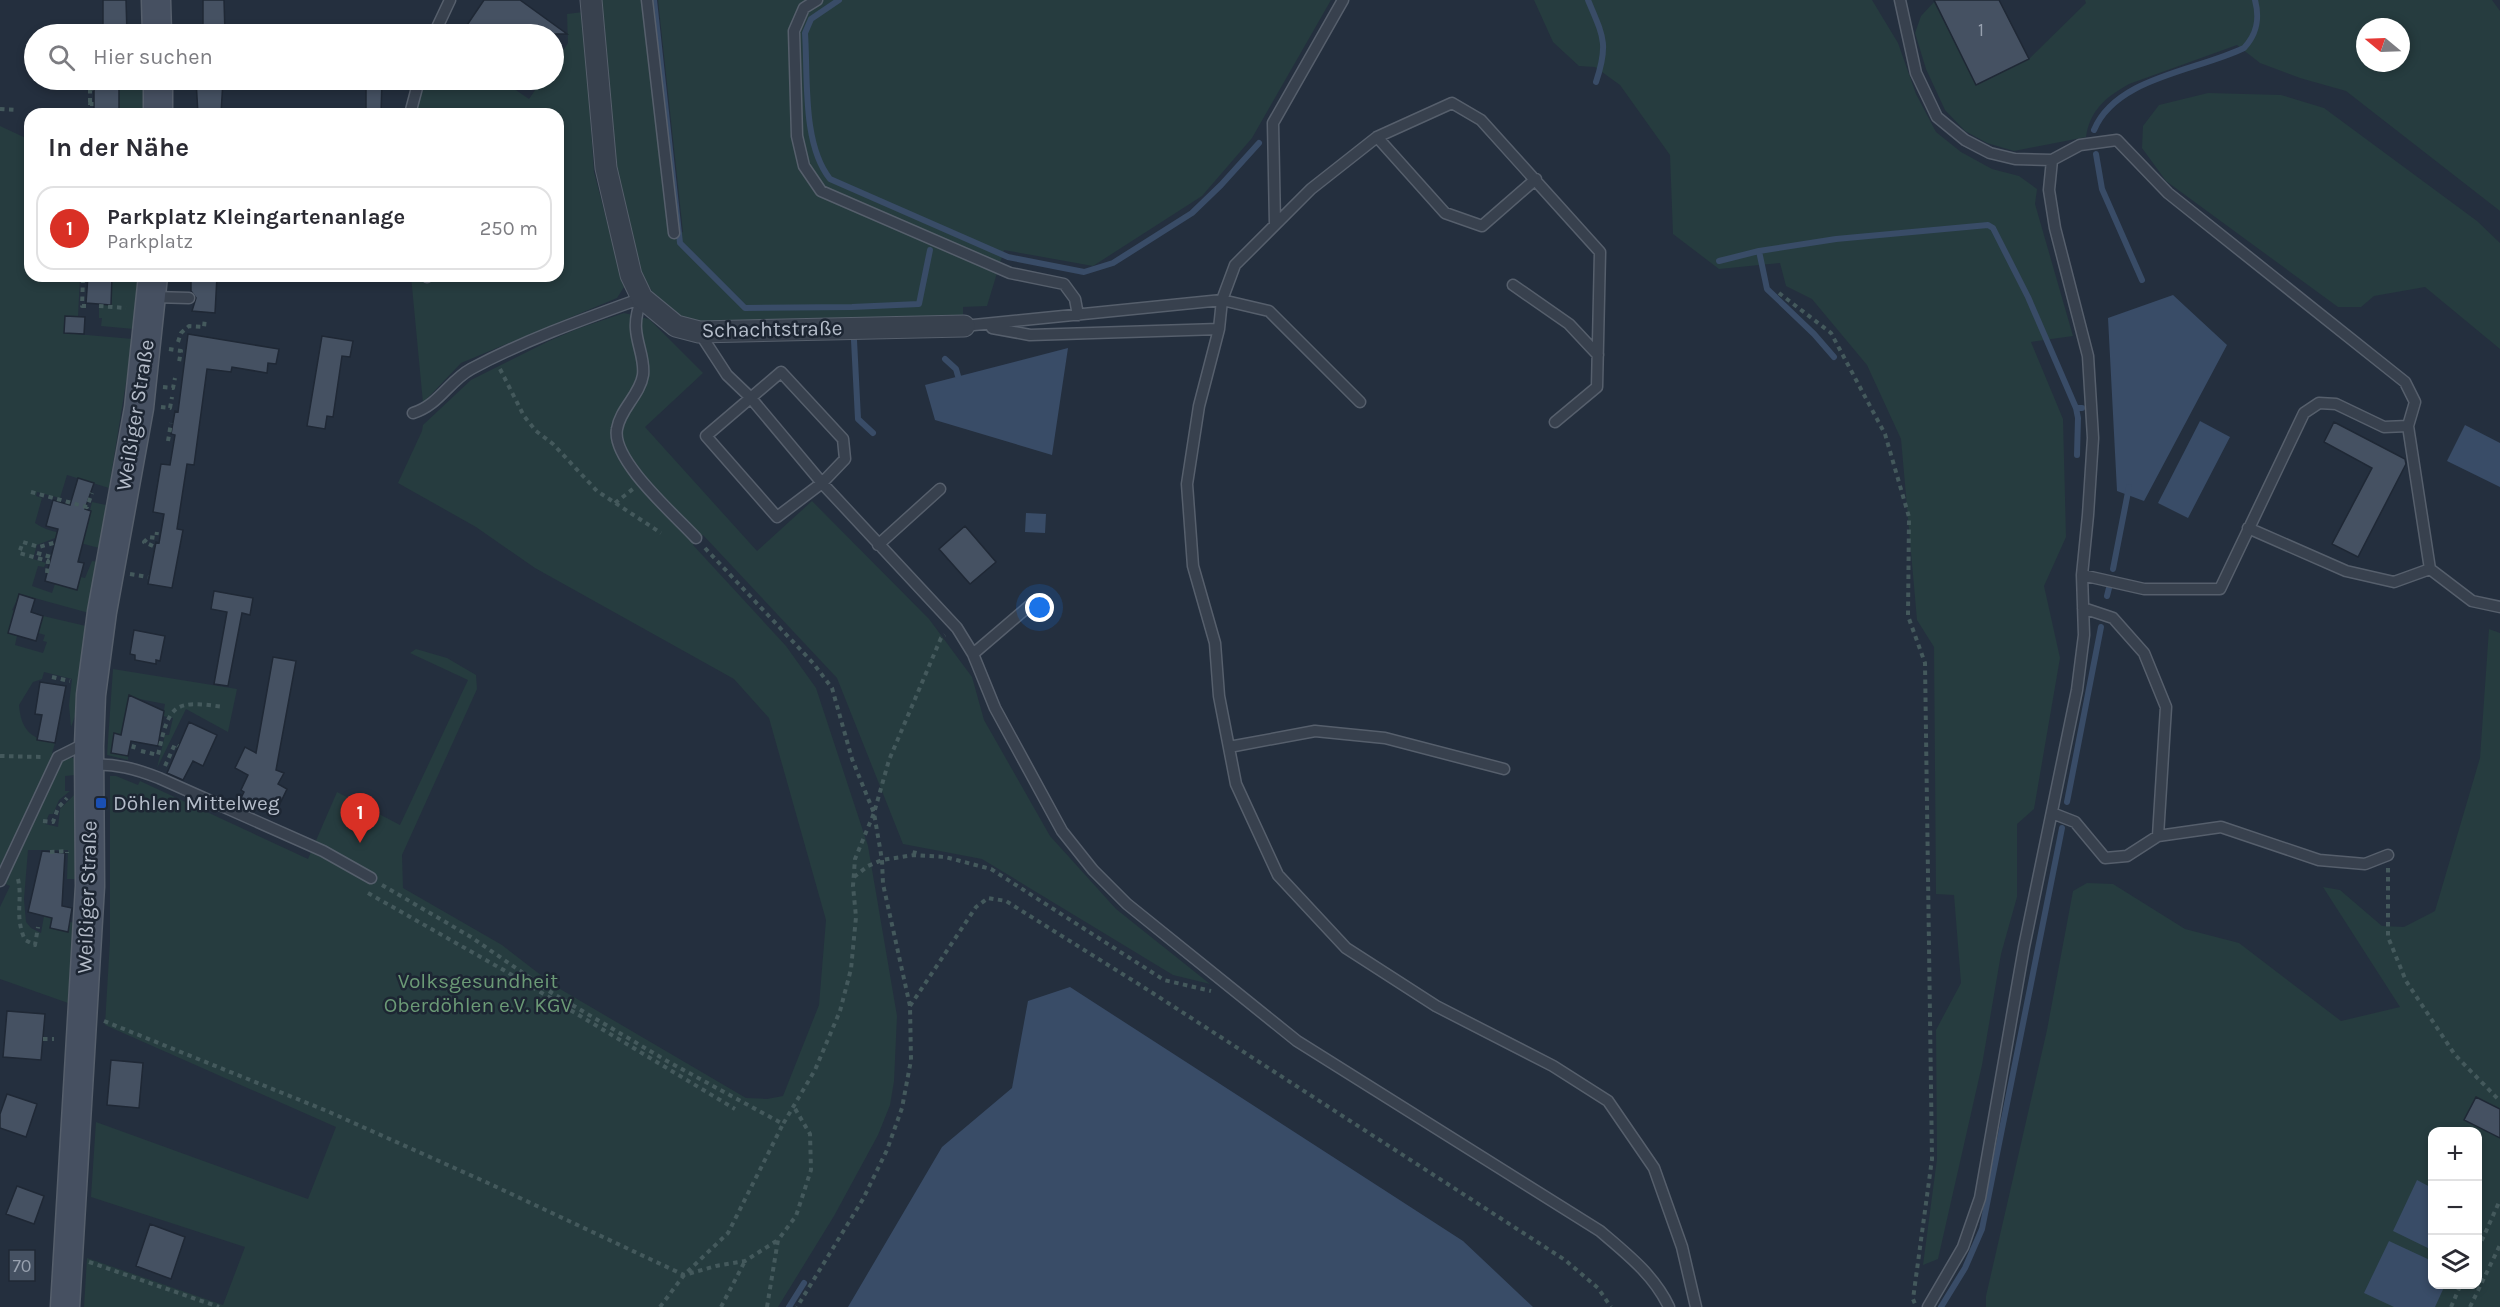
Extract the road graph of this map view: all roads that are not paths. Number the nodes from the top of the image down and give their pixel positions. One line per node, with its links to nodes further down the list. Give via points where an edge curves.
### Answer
1 (156, 0): 8 (street)
2 (450, 0): 9 (lane)
3 (591, 0): 22 (street, Schachtstraße, via 606,168 631,275)
4 (647, 0): 18 (lane)
5 (817, 0): 24 (lane, via 804,8 794,31 797,136 804,166 821,191 1010,273 1064,284 1075,299)
6 (1343, 0): 17 (lane, via 1273,123)
7 (1900, 0): 15 (lane, via 1916,73 1937,117 1965,140 1990,153 2014,159)
8 (157, 24)
9 (439, 24)
10 (158, 90): 12 (street)
11 (416, 90): 13 (lane)
12 (158, 108)
13 (412, 108)
14 (1377, 137): 16 (lane, via 1452,103 1481,120); 16 (lane, via 1445,213 1482,226); 17 (lane, via 1311,189)
15 (2052, 160): 33 (lane, via 2080,145 2117,140 2168,193 2405,382 2415,402); 40 (lane, via 2049,190 2055,228 2088,356 2093,438)
16 (1536, 179): 28 (lane, via 1600,252)
17 (1275, 224): 23 (lane, via 1235,266)
18 (674, 233)
19 (1513, 285): 28 (lane, via 1569,324)
20 (147, 294): 21 (lane); 46 (street, Weißiger Straße, via 139,408 94,670)
21 (189, 298)
22 (642, 298): 27 (street, Schachtstraße, via 676,326); 31 (lane, via 545,334 468,370 428,409); 37 (lane, via 636,329 643,376 616,430 618,449 628,466)
23 (1222, 300): 24 (lane); 26 (lane); 30 (lane, via 1269,311)
24 (1077, 315): 25 (lane)
25 (972, 326): 26 (lane, via 1030,335); 27 (street, Schachtstraße)
26 (1219, 329): 45 (lane, via 1199,406 1187,484 1193,566 1215,643 1219,696)
27 (699, 332): 29 (lane, via 727,375)
28 (1598, 355): 32 (lane, via 1597,387)
29 (750, 398): 34 (lane); 34 (lane, via 782,372 843,439 845,459); 34 (lane, via 706,436 777,517)
30 (1360, 402)
31 (413, 413)
32 (1555, 422)
33 (2408, 426): 36 (lane, via 2384,427 2336,404 2319,403 2304,413); 39 (lane)
34 (822, 483): 38 (lane)
35 (940, 489): 38 (lane)
36 (2248, 528): 39 (lane, via 2346,571 2394,582); 40 (lane, via 2220,589 2144,589)
37 (696, 538)
38 (878, 545): 44 (lane, via 957,628)
39 (2430, 569): 42 (lane, via 2472,601)
40 (2082, 575): 43 (lane)
41 (1035, 602): 44 (lane)
42 (2500, 607)
43 (2083, 608): 48 (lane, via 2077,690); 49 (lane, via 2113,618 2144,653 2166,707)
44 (973, 654): 54 (lane, via 995,708 1062,831 1127,904 1297,1041 1600,1231 1641,1266)
45 (1229, 747): 47 (lane, via 1316,731 1385,738); 55 (lane, via 1236,784 1278,875 1346,948 1436,1006 1553,1066 1608,1101 1654,1168 1682,1247)
46 (85, 753): 51 (lane, via 159,778); 52 (lane, via 58,757); 53 (street, Weißiger Straße, via 90,886)
47 (1504, 769)
48 (2052, 813): 49 (lane, via 2075,822 2104,858 2127,856); 56 (lane, via 1980,1198 1963,1247)
49 (2158, 836): 50 (lane, via 2221,827 2319,860 2365,864)
50 (2388, 855)
51 (370, 878)
52 (0, 881)
53 (64, 1307)
54 (1669, 1307)
55 (1696, 1307)
56 (1928, 1307)

